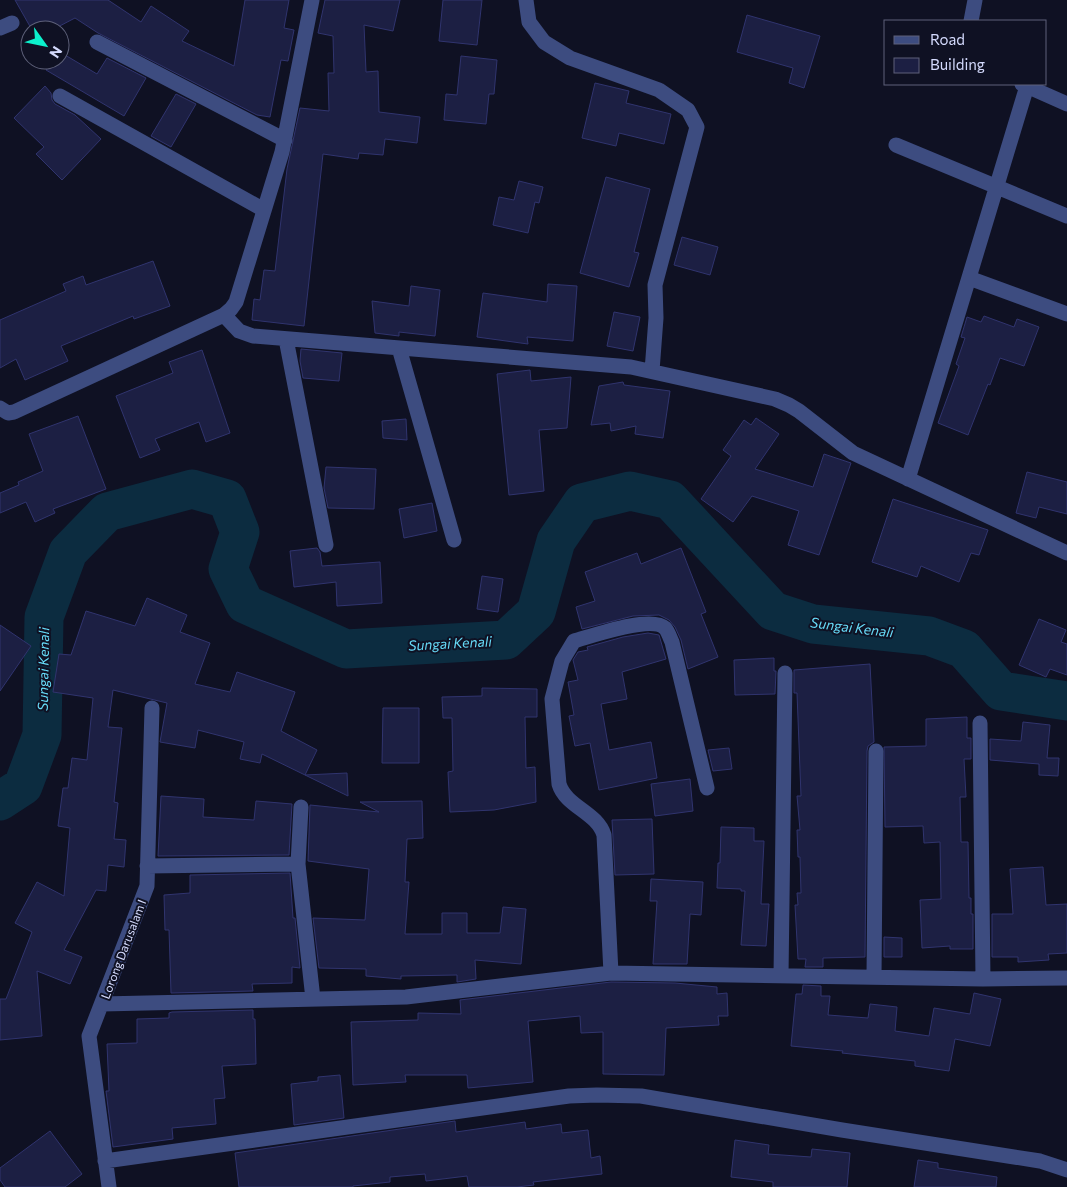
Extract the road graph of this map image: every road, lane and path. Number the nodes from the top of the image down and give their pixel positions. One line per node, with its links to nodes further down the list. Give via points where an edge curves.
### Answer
1 (312, 0): 9 (street)
2 (526, 0): 19 (street, via 529,22 544,42 570,58 659,90 688,110 698,127 655,285)
3 (976, 0): 4 (street)
4 (971, 20)
5 (97, 42): 9 (street)
6 (1024, 85): 8 (street); 11 (street)
7 (60, 96): 12 (street)
8 (1067, 104)
9 (285, 140): 12 (street)
10 (896, 145): 11 (street)
11 (996, 186): 13 (street); 14 (street)
12 (264, 210): 16 (street, via 236,302)
13 (1067, 216)
14 (969, 278): 15 (street); 21 (street)
15 (1067, 314)
16 (224, 315): 17 (street, via 245,334); 20 (street, via 14,412 8,413)
17 (286, 338): 18 (street); 23 (street)
18 (399, 348): 19 (street, via 631,366); 22 (street)
19 (652, 371): 21 (street, via 775,399 789,405 853,453)
20 (0, 408)
21 (908, 479): 24 (street)
22 (454, 540)
23 (326, 545)
24 (1067, 553)
25 (785, 673): 34 (street)
26 (152, 708): 32 (street, Lorong Darusalam I)
27 (980, 723): 37 (street)
28 (876, 751): 35 (street)
29 (707, 788): 33 (street, via 672,642 665,628 655,623 641,623 574,641 562,661 552,699 559,784 568,798 602,828)
30 (301, 807): 31 (street)
31 (298, 864): 32 (street); 38 (street)
32 (148, 866): 39 (street, Lorong Darusalam I, via 147,886)
33 (611, 973): 34 (street); 38 (street, via 406,997)
34 (781, 976): 35 (street)
35 (874, 977): 37 (street)
36 (1067, 978): 37 (street)
37 (983, 979)
38 (313, 999): 39 (street)
39 (102, 1004): 40 (street, Lorong Darusalam I, via 89,1036)
40 (106, 1161): 41 (street, via 569,1096 622,1094 1040,1161); 42 (street, Lorong Darusalam I)
41 (1067, 1170)
42 (109, 1187)

